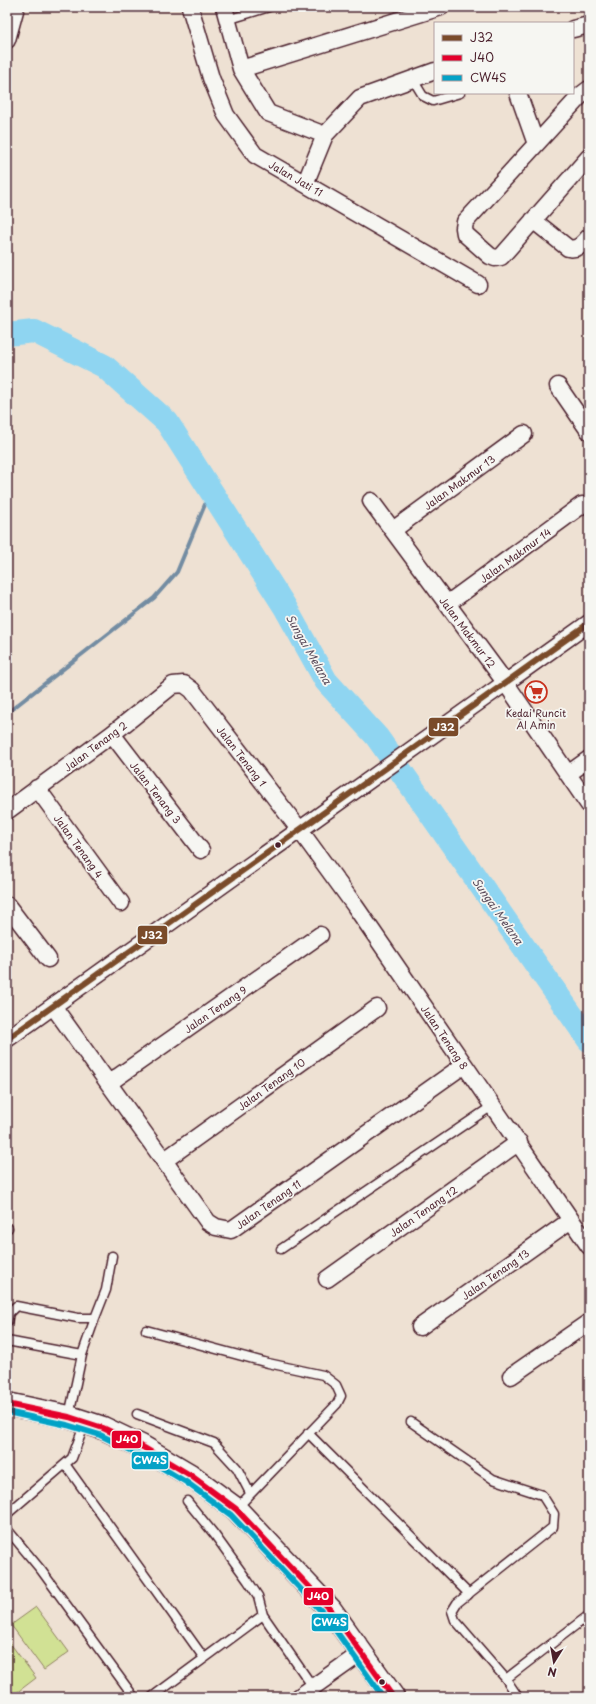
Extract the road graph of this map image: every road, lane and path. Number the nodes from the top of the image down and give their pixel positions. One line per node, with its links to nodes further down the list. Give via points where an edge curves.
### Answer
1 (16, 7): 8 (street)
2 (190, 7): 18 (street, Jalan Jati 11, via 210,78 226,115 256,155)
3 (269, 7): 5 (lane)
4 (441, 7): 9 (street)
5 (226, 14): 9 (street)
6 (589, 25): 7 (street)
7 (574, 30)
8 (7, 40)
9 (241, 69): 15 (street, via 268,113)
10 (434, 71): 11 (street)
11 (412, 78): 13 (lane, via 423,96 433,101); 15 (street, via 360,98)
12 (589, 89): 16 (street)
13 (457, 94)
14 (518, 94): 16 (street)
15 (325, 135): 18 (street)
16 (536, 144): 19 (street, via 466,222 464,228 465,234 490,256 496,258 501,257)
17 (589, 157): 19 (street)
18 (305, 184): 21 (street, Jalan Jati 11)
19 (533, 220): 20 (street, via 568,248 580,247)
20 (589, 237)
21 (478, 284)
22 (558, 386): 23 (street)
23 (589, 431)
24 (524, 434): 27 (street, Jalan Makmur 13)
25 (371, 502): 27 (street, Jalan Makmur 12)
26 (582, 505): 28 (street, Jalan Makmur 14)
27 (393, 530): 28 (street, Jalan Makmur 12)
28 (447, 604): 31 (street, Jalan Makmur 12)
29 (589, 623): 31 (street)
30 (184, 684): 32 (street, Jalan Tenang 2, via 174,685); 38 (street, Jalan Tenang 1, via 192,690)
31 (500, 686): 34 (street, Jalan Makmur 12); 38 (street)
32 (112, 734): 35 (street, Jalan Tenang 2); 39 (street, Jalan Tenang 3)
33 (589, 759): 34 (street)
34 (568, 774): 36 (street, Jalan Makmur 12)
35 (37, 788): 37 (street, Jalan Tenang 2); 40 (street, Jalan Tenang 4)
36 (589, 805)
37 (7, 811)
38 (299, 829): 44 (street); 47 (street, Jalan Tenang 8, via 382,944)
39 (201, 850)
40 (121, 903)
41 (7, 905): 43 (street)
42 (320, 935): 48 (street, Jalan Tenang 9)
43 (48, 959)
44 (53, 1006): 46 (street); 48 (street, Jalan Tenang 11)
45 (377, 1008): 51 (street, Jalan Tenang 10)
46 (7, 1039)
47 (464, 1065): 49 (street, Jalan Tenang 8); 51 (street, Jalan Tenang 11, via 231,1230 208,1222)
48 (109, 1083): 51 (street, Jalan Tenang 11)
49 (492, 1106): 50 (street, Jalan Tenang 8); 54 (lane)
50 (519, 1142): 52 (street, Jalan Tenang 8); 56 (street, Jalan Tenang 12)
51 (165, 1160)
52 (571, 1220): 53 (street, Jalan Tenang 8); 61 (street, Jalan Tenang 13)
53 (589, 1246)
54 (281, 1249)
55 (112, 1256): 58 (lane, via 106,1290)
56 (327, 1279)
57 (8, 1313): 58 (lane, via 16,1306 78,1318); 60 (lane)
58 (95, 1318): 64 (lane)
59 (589, 1322): 65 (street)
60 (7, 1323)
61 (420, 1327)
62 (146, 1330): 70 (lane, via 323,1375 336,1385 341,1396 337,1404)
63 (7, 1341): 64 (lane)
64 (82, 1355): 68 (lane)
65 (511, 1376)
66 (10, 1408): 68 (street)
67 (138, 1414): 72 (lane, via 214,1443 238,1468)
68 (77, 1420): 71 (lane, via 72,1458); 74 (street, via 103,1428 141,1446 190,1475)
69 (411, 1422): 77 (lane, via 493,1479 542,1495 554,1514 553,1527)
70 (308, 1433): 72 (lane); 77 (lane)
71 (65, 1464): 75 (lane); 81 (lane)
72 (250, 1493): 74 (lane)
73 (187, 1501): 78 (lane, via 258,1596)
74 (236, 1509): 80 (street, via 330,1609)
75 (7, 1514)
76 (7, 1529): 84 (lane, via 41,1570)
77 (469, 1594): 82 (lane, via 457,1603 452,1611 455,1620)
78 (263, 1615): 81 (lane); 83 (lane)
79 (589, 1615): 82 (lane)
80 (361, 1653): 83 (street); 87 (street)
81 (204, 1658): 85 (lane)
82 (506, 1679): 88 (lane)
83 (312, 1687): 86 (street)
84 (134, 1697)
85 (152, 1697)
86 (299, 1697)
87 (393, 1697)
88 (518, 1697)

